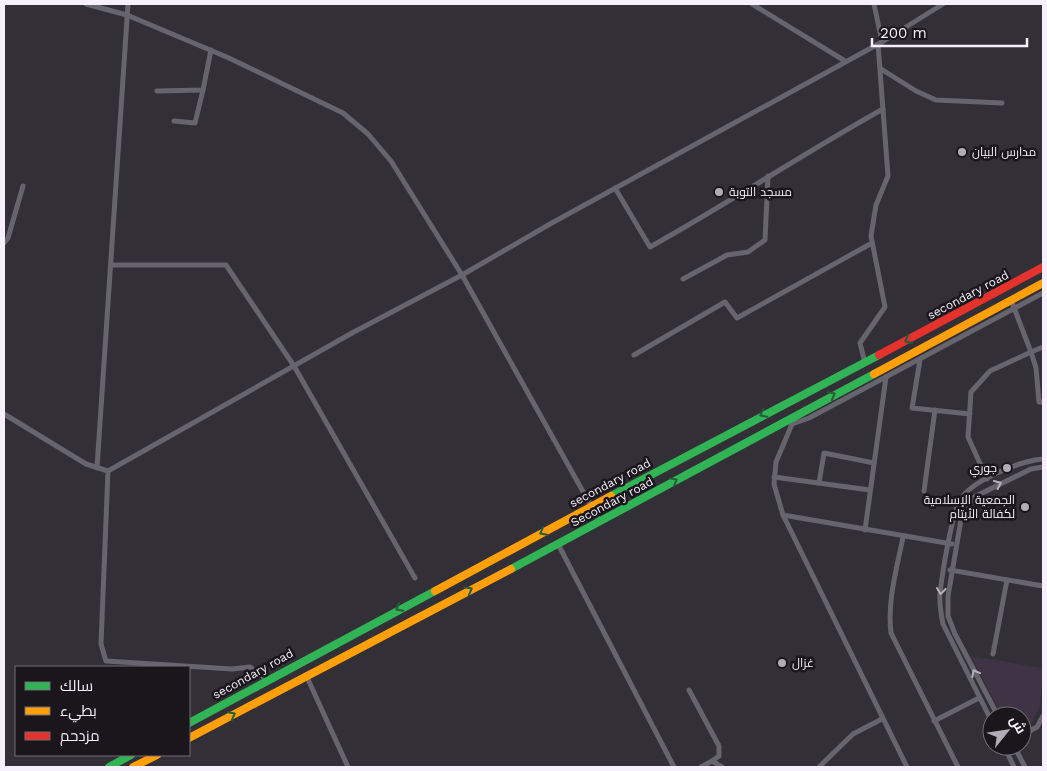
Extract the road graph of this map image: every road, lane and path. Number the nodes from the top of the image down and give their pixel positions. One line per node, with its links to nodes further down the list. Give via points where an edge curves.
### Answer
1 (86, 4): 6 (street)
2 (128, 4): 6 (street)
3 (752, 4): 9 (street)
4 (874, 4): 7 (street)
5 (943, 4): 7 (street)
6 (127, 15): 8 (street); 21 (street)
7 (880, 43): 9 (street); 10 (street)
8 (211, 50): 11 (street); 23 (street, via 343,113 368,134 390,160)
9 (845, 61): 18 (street)
10 (882, 69): 13 (street, via 936,100); 14 (street)
11 (204, 90): 12 (street); 15 (street, via 195,123)
12 (157, 91)
13 (1002, 103)
14 (883, 109): 16 (street); 19 (street, via 888,176 876,205)
15 (174, 121)
16 (768, 176): 18 (street, via 726,205 650,247); 24 (street, via 765,240 748,252 727,255)
17 (23, 186): 20 (street)
18 (615, 188): 23 (street)
19 (872, 242): 31 (street, via 737,318 725,302); 33 (street, via 884,307 860,343)
20 (4, 243)
21 (111, 265): 34 (street, via 226,264); 45 (street)
22 (1043, 267): 33 (main road, secondary road, one-way to 33)
23 (462, 275): 34 (street); 52 (street)
24 (683, 279)
25 (1043, 283): 27 (main road, Secondary road)
26 (1043, 293): 28 (street)
27 (1011, 300): 28 (street); 39 (main road, Secondary road, one-way to 27)
28 (1015, 308): 30 (street); 32 (street)
29 (1043, 347): 30 (street)
30 (1031, 352): 36 (street, via 1039,402); 40 (street, via 990,371 971,392)
31 (634, 355)
32 (920, 360): 35 (street); 37 (street, via 912,408)
33 (865, 363): 52 (main road, secondary road, one-way to 52, via 800,394)
34 (294, 366): 46 (street); 62 (street)
35 (886, 378): 41 (street); 43 (street)
36 (1043, 402)
37 (935, 410): 40 (street); 51 (street)
38 (4, 414): 45 (street)
39 (796, 414): 41 (street); 54 (main road, Secondary road, one-way to 39)
40 (970, 414): 48 (street, via 968,437)
41 (792, 424): 47 (street, via 776,462)
42 (1043, 459): 48 (street, via 1012,467)
43 (874, 463): 49 (street, via 824,453); 50 (street)
44 (1043, 467): 59 (street, one-way to 44, via 962,514 974,497 1031,469)
45 (97, 468): 46 (street)
46 (108, 471): 66 (street, via 100,644 106,661)
47 (774, 477): 49 (street); 53 (street)
48 (987, 479): 57 (street, via 960,498)
49 (819, 483): 50 (street)
50 (870, 490): 55 (street)
51 (924, 491)
52 (591, 506): 54 (street); 69 (main road, secondary road, one-way to 69)
53 (782, 515): 55 (street); 75 (street)
54 (600, 522): 58 (main road, Secondary road)
55 (865, 530): 56 (street)
56 (903, 537): 57 (street); 77 (street, via 893,590 891,633)
57 (949, 543): 59 (street); 60 (street)
58 (558, 544): 68 (main road, Secondary road, one-way to 58); 86 (street)
59 (957, 544): 61 (street)
60 (944, 568): 61 (street); 71 (street, one-way to 71, via 940,594 943,624)
61 (952, 571): 63 (street); 73 (street, one-way to 61, via 948,616)
62 (415, 578)
63 (1007, 580): 64 (street); 65 (street)
64 (1043, 586)
65 (992, 654)
66 (185, 666)
67 (190, 666): 69 (street, via 250,667)
68 (306, 675): 79 (main road, Secondary road, one-way to 68); 85 (street)
69 (266, 679): 76 (main road, secondary road)
70 (689, 690): 82 (street, via 719,746 719,756)
71 (979, 698): 72 (street); 77 (street)
72 (983, 706)
73 (993, 706)
74 (1043, 716): 78 (street)
75 (882, 719): 89 (street, via 853,734); 90 (street)
76 (190, 721)
77 (934, 721): 91 (street)
78 (1032, 730)
79 (190, 737)
80 (129, 756): 83 (main road)
81 (154, 756): 84 (main road)
82 (712, 762): 87 (street); 88 (street)
83 (109, 767)
84 (133, 767)
85 (348, 767)
86 (674, 767)
87 (702, 767)
88 (722, 767)
89 (819, 767)
90 (907, 767)
91 (958, 767)

